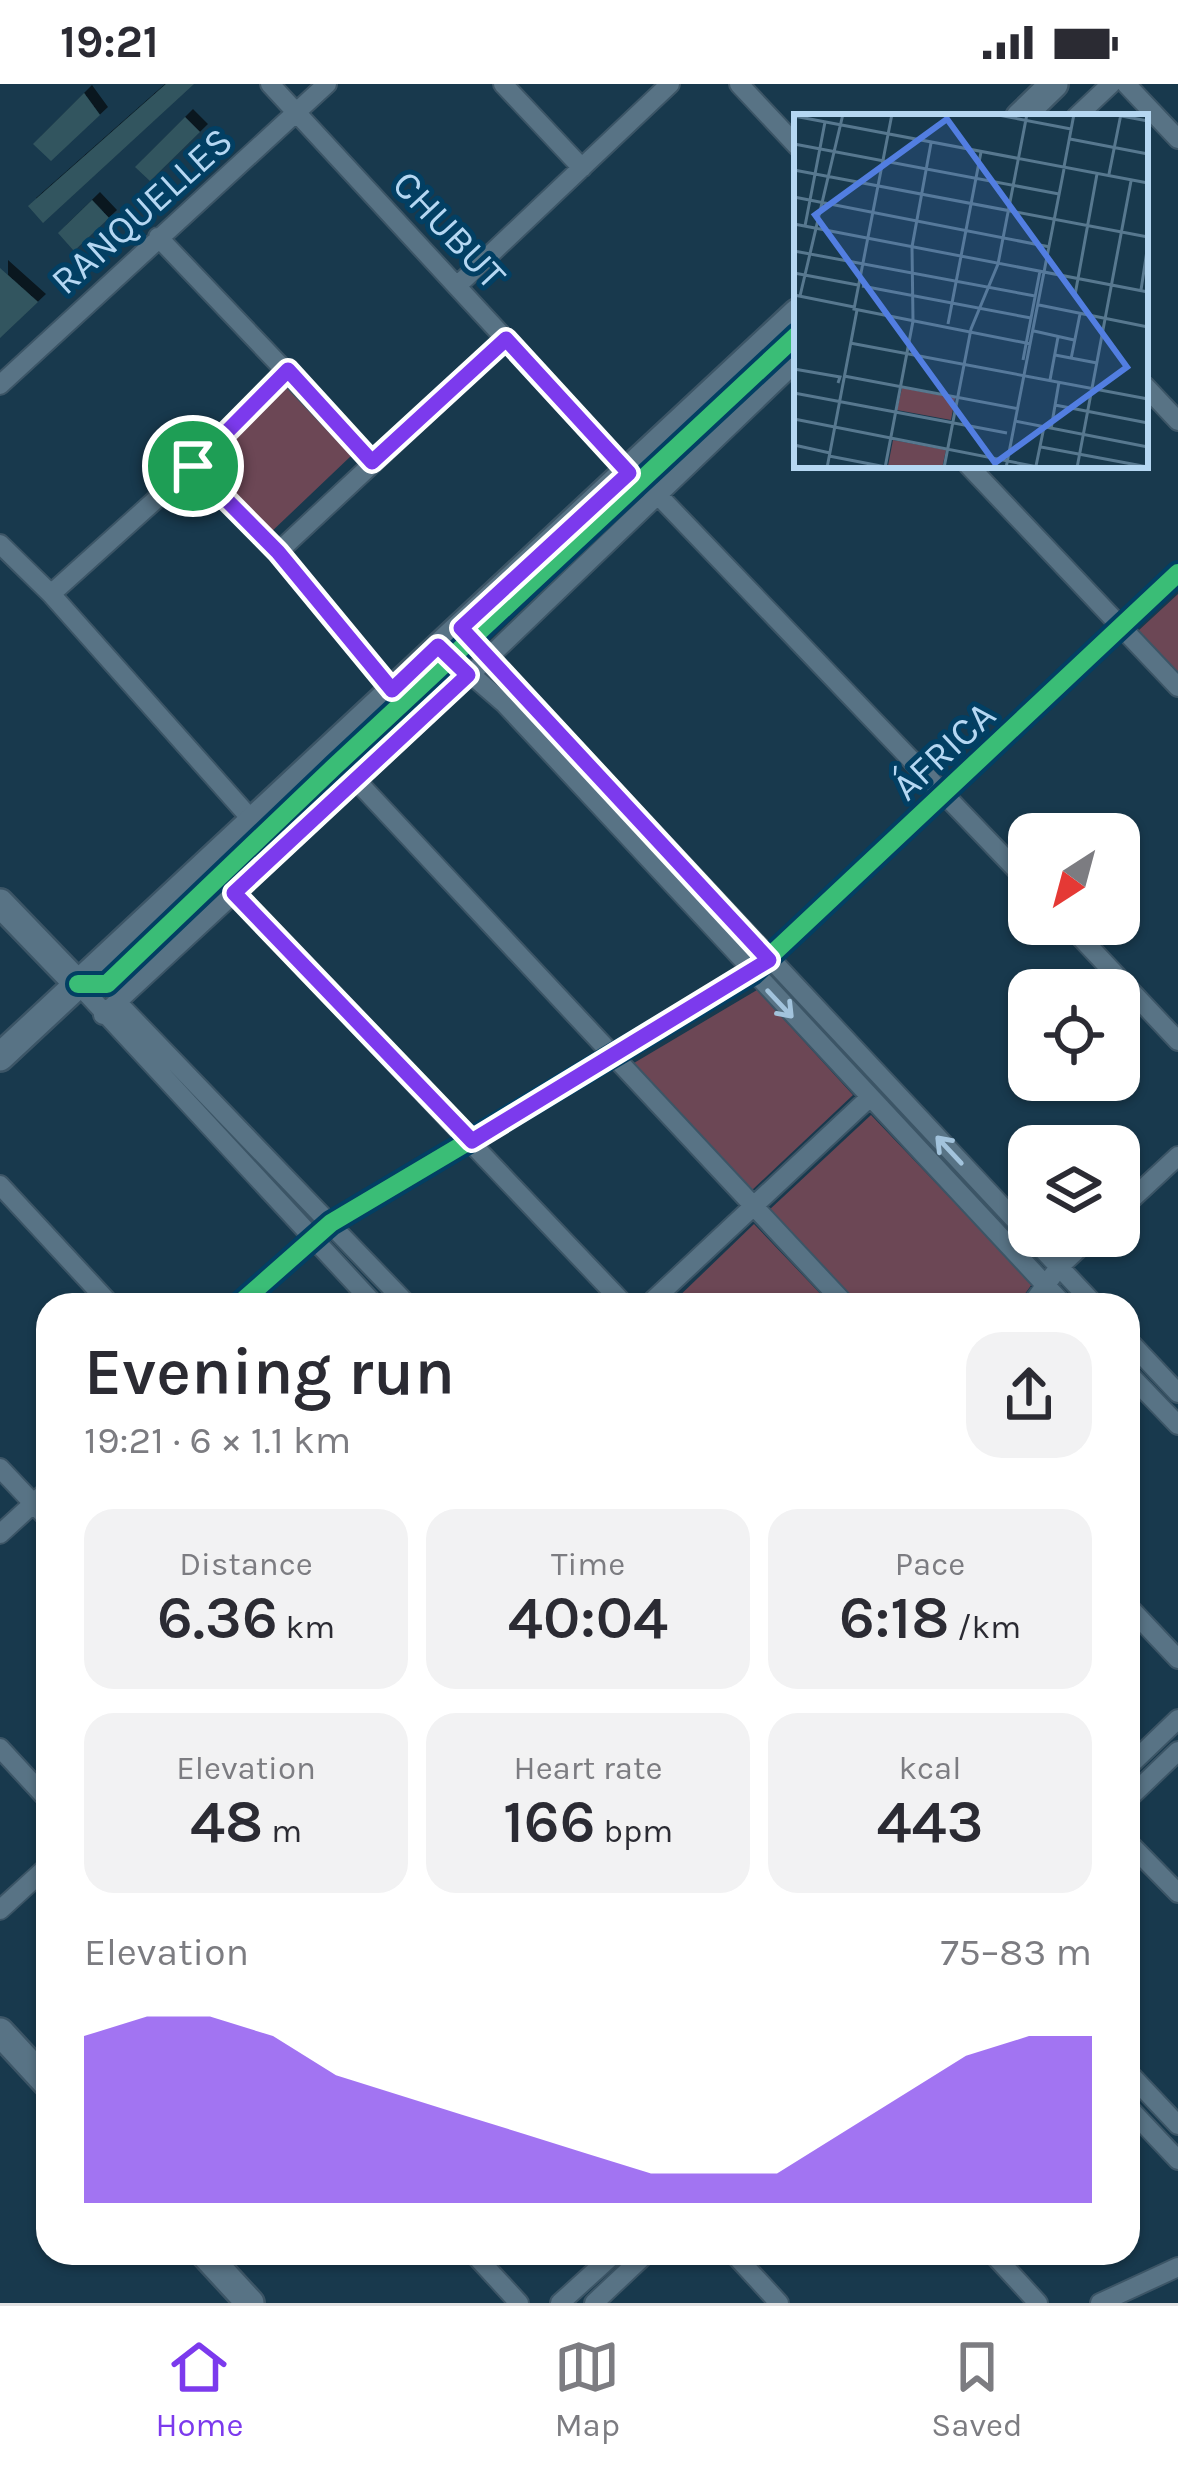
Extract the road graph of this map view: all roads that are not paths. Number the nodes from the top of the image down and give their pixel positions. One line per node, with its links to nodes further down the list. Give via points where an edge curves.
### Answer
1 (270, 84): 9 (street, CHUBUT)
2 (327, 84): 9 (street, RANQUELLES)
3 (503, 84): 14 (street)
4 (670, 84): 14 (street)
5 (741, 84): 13 (street)
6 (1054, 84): 10 (street)
7 (1111, 84): 11 (street)
8 (1126, 84): 12 (street)
9 (297, 112): 15 (street, RANQUELLES); 16 (street, CHUBUT)
10 (1023, 114)
11 (1079, 114)
12 (1178, 139)
13 (794, 143)
14 (582, 168): 16 (street)
15 (158, 236): 20 (street); 21 (street, RANQUELLES)
16 (458, 285): 18 (street, CHUBUT)
17 (794, 317): 27 (street)
18 (506, 339): 24 (street); 27 (street, CHUBUT)
19 (794, 364): 28 (street)
20 (288, 370): 24 (street); 25 (street)
21 (0, 385)
22 (1148, 389): 23 (street)
23 (1178, 421)
24 (372, 462): 30 (street)
25 (193, 466): 30 (street); 32 (street)
26 (971, 468): 33 (street)
27 (629, 473): 28 (street, CHUBUT); 34 (street)
28 (657, 494): 36 (street); 41 (street, CHUBUT)
29 (0, 544): 32 (street)
30 (278, 552): 39 (street)
31 (1178, 573): 33 (street, ÁFRICA)
32 (50, 594): 42 (street)
33 (1121, 627): 38 (street); 41 (street, ÁFRICA)
34 (461, 628): 35 (street); 36 (street)
35 (438, 646): 37 (street); 39 (street)
36 (489, 657): 37 (street); 47 (street)
37 (468, 675): 40 (street); 48 (street, via 505,704)
38 (1178, 687)
39 (392, 690): 42 (street)
40 (355, 779): 44 (street); 52 (street)
41 (944, 794): 43 (street, CHUBUT); 47 (street, ÁFRICA)
42 (252, 820): 49 (street)
43 (1008, 861)
44 (234, 893): 50 (street); 55 (street)
45 (0, 903): 49 (street)
46 (1088, 945): 51 (street)
47 (769, 960): 48 (street, ÁFRICA); 60 (street, one-way to 47)
48 (752, 974): 52 (street, ÁFRICA); 54 (street, one-way to 54)
49 (78, 984): 50 (street); 53 (street)
50 (110, 1009): 61 (street); 62 (street)
51 (1178, 1041)
52 (616, 1056): 55 (street, ÁFRICA); 59 (street)
53 (0, 1057)
54 (868, 1099): 59 (street); 66 (street)
55 (472, 1141): 61 (street, ÁFRICA); 71 (street)
56 (1178, 1156): 58 (street)
57 (0, 1185): 67 (street)
58 (1140, 1191)
59 (753, 1208): 72 (street); 73 (street)
60 (1008, 1212)
61 (331, 1223): 62 (street, ÁFRICA); 70 (street)
62 (312, 1237): 68 (street, ÁFRICA); 69 (street)
63 (1050, 1257): 65 (street)
64 (1070, 1257): 65 (street)
65 (1059, 1267): 66 (street); 76 (street)
66 (1045, 1286): 74 (street); 75 (street)
67 (100, 1293)
68 (251, 1293)
69 (364, 1293)
70 (397, 1293)
71 (614, 1293)
72 (661, 1293)
73 (834, 1293)
74 (1040, 1293)
75 (1052, 1293)
76 (1084, 1293)
77 (1140, 1353): 79 (street)
78 (1140, 1385): 80 (street)
79 (1178, 1393)
80 (1178, 1425)
81 (0, 1468): 82 (street)
82 (36, 1498)
83 (36, 1509): 84 (street)
84 (0, 1534)
85 (1140, 1619): 86 (street)
86 (1178, 1659)
87 (1178, 1719): 90 (street)
88 (0, 1748): 91 (street)
89 (1178, 1751): 92 (street)
90 (1140, 1755)
91 (36, 1787)
92 (1140, 1787)
93 (1140, 1854): 95 (street)
94 (36, 1877): 96 (street)
95 (1178, 1893)
96 (0, 1910)
97 (0, 2032): 98 (street)
98 (36, 2071)
99 (1140, 2085): 101 (street)
100 (1140, 2120): 102 (street)
101 (1178, 2126)
102 (1178, 2160)
103 (215, 2265): 110 (street)
104 (484, 2265): 111 (street)
105 (602, 2265): 112 (street)
106 (634, 2265): 113 (street)
107 (744, 2265): 114 (street)
108 (1003, 2265): 115 (street)
109 (1178, 2267): 116 (street)
110 (250, 2303)
111 (519, 2303)
112 (560, 2303)
113 (594, 2303)
114 (779, 2303)
115 (1038, 2303)
116 (1100, 2303)

